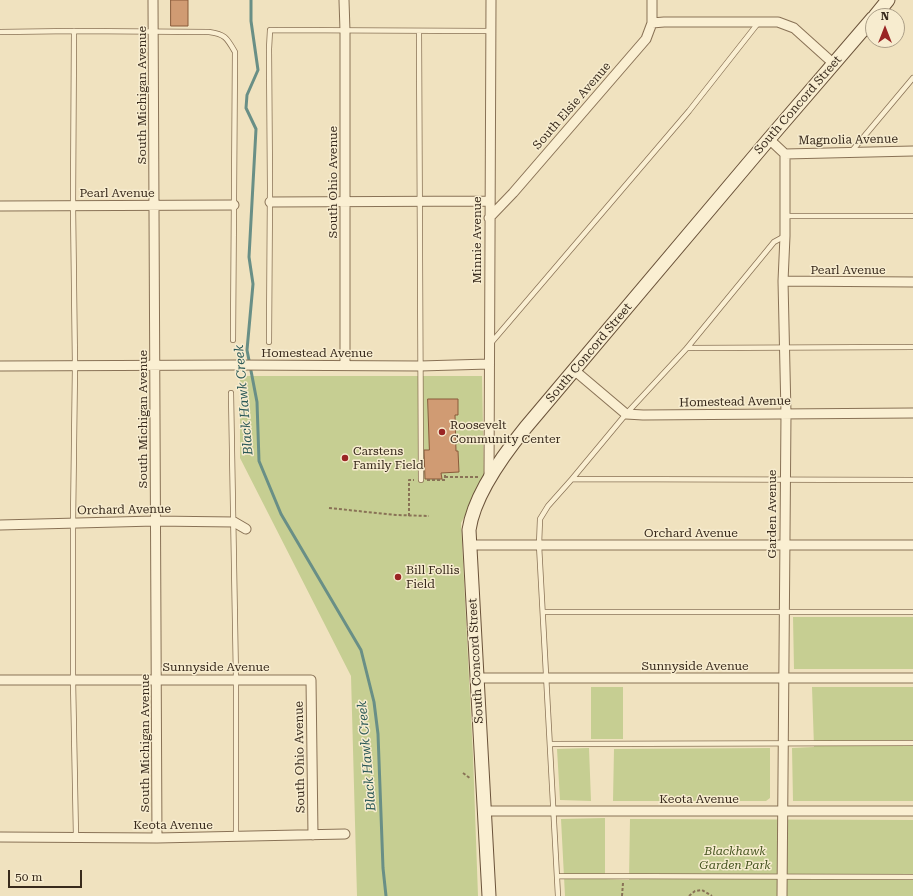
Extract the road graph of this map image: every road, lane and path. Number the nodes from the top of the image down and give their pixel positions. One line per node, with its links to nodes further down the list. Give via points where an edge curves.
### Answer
1 (153, 0): 11 (street, South Michigan Avenue)
2 (344, 0): 12 (street, South Ohio Avenue)
3 (491, 0): 14 (street, Minnie Avenue)
4 (652, 0): 8 (street, South Elsie Avenue)
5 (888, 0): 6 (street, South Concord Street)
6 (881, 8)
7 (759, 22): 8 (street); 16 (street, via 778,22 794,28); 38 (lane, via 689,111)
8 (652, 23): 32 (street, South Elsie Avenue, via 646,39)
9 (865, 28): 16 (street, South Concord Street)
10 (74, 30): 11 (lane); 15 (lane); 27 (lane)
11 (153, 31): 26 (street, South Michigan Avenue); 28 (lane, via 220,34 226,38 235,52)
12 (345, 31): 13 (lane); 24 (lane, via 270,30); 25 (street, South Ohio Avenue)
13 (419, 31): 14 (lane); 22 (lane)
14 (491, 31): 23 (street, Minnie Avenue)
15 (0, 32)
16 (834, 64): 18 (street, South Concord Street)
17 (913, 78): 20 (lane)
18 (769, 139): 21 (street); 48 (street, South Concord Street)
19 (913, 151): 20 (street, Magnolia Avenue)
20 (851, 153): 21 (street, Magnolia Avenue)
21 (784, 154): 30 (street, Garden Avenue)
22 (419, 201): 23 (street); 25 (street); 47 (lane)
23 (490, 201): 32 (street, Minnie Avenue)
24 (270, 202): 25 (street); 37 (lane)
25 (344, 202): 44 (street, South Ohio Avenue)
26 (154, 204): 27 (street, Pearl Avenue); 28 (street, Pearl Avenue); 43 (street, South Michigan Avenue)
27 (73, 205): 29 (street, Pearl Avenue); 46 (lane)
28 (234, 205): 36 (lane)
29 (0, 206)
30 (785, 216): 31 (lane); 33 (street, Garden Avenue)
31 (913, 216)
32 (489, 218): 38 (street, Minnie Avenue)
33 (785, 236): 34 (street, Garden Avenue); 40 (lane, via 774,242)
34 (783, 281): 35 (street, Pearl Avenue); 39 (street, Garden Avenue)
35 (913, 282)
36 (233, 340)
37 (269, 342)
38 (489, 345): 42 (street, Minnie Avenue)
39 (785, 347): 40 (lane); 41 (lane); 51 (street, Garden Avenue)
40 (687, 348): 50 (lane)
41 (913, 348)
42 (489, 364): 47 (street, Homestead Avenue); 55 (street, Minnie Avenue)
43 (155, 365): 44 (street, Homestead Avenue); 46 (street, Homestead Avenue); 63 (street, South Michigan Avenue)
44 (345, 365): 47 (street, Homestead Avenue)
45 (0, 366): 46 (street, Homestead Avenue)
46 (75, 366): 65 (lane)
47 (420, 366): 57 (lane)
48 (574, 370): 50 (street); 55 (street, South Concord Street)
49 (231, 393): 64 (lane)
50 (626, 414): 51 (street, Homestead Avenue); 56 (lane)
51 (786, 414): 52 (street, Homestead Avenue); 58 (street, Garden Avenue)
52 (913, 414)
53 (445, 473): 54 (path)
54 (445, 477): 55 (path); 57 (path, via 445,480)
55 (485, 478): 68 (street, South Concord Street, via 472,513)
56 (572, 479): 58 (lane); 69 (lane, via 540,519)
57 (421, 480): 61 (path, via 409,480)
58 (784, 480): 59 (lane); 70 (street, Garden Avenue)
59 (913, 480)
60 (329, 508): 61 (path)
61 (409, 516): 62 (path)
62 (429, 516)
63 (155, 521): 64 (street, Orchard Avenue); 65 (street, Orchard Avenue); 79 (street, South Michigan Avenue)
64 (234, 522): 67 (street, Orchard Avenue); 80 (lane)
65 (73, 523): 66 (street, Orchard Avenue); 82 (lane)
66 (0, 525)
67 (246, 529)
68 (470, 545): 69 (street, Orchard Avenue); 75 (street, South Concord Street)
69 (539, 545): 70 (street, Orchard Avenue); 72 (lane)
70 (784, 545): 71 (street, Orchard Avenue); 73 (street, Garden Avenue)
71 (913, 545)
72 (543, 612): 73 (lane); 76 (lane)
73 (784, 612): 74 (lane); 77 (street, Garden Avenue)
74 (913, 612)
75 (477, 678): 76 (street, Sunnyside Avenue); 87 (street, South Concord Street)
76 (547, 678): 77 (street, Sunnyside Avenue); 85 (lane)
77 (783, 678): 78 (street, Sunnyside Avenue); 86 (street, Garden Avenue)
78 (913, 678)
79 (157, 679): 80 (street, Sunnyside Avenue); 82 (street, Sunnyside Avenue); 96 (street, South Michigan Avenue)
80 (236, 679): 83 (street, Sunnyside Avenue); 94 (lane)
81 (0, 680): 82 (street, Sunnyside Avenue)
82 (74, 680): 95 (lane)
83 (311, 680): 92 (street, South Ohio Avenue)
84 (913, 743): 86 (lane)
85 (551, 744): 86 (lane); 88 (lane)
86 (783, 744): 89 (street, Garden Avenue)
87 (485, 811): 88 (street, Keota Avenue); 101 (street, South Concord Street)
88 (554, 811): 89 (street, Keota Avenue); 97 (lane)
89 (783, 811): 90 (street, Keota Avenue); 99 (street, Garden Avenue)
90 (913, 811)
91 (345, 834): 92 (street, Keota Avenue)
92 (313, 835): 94 (street, Keota Avenue)
93 (0, 837): 95 (street, Keota Avenue)
94 (236, 837): 96 (street, Keota Avenue)
95 (76, 838): 96 (street, Keota Avenue)
96 (157, 838)
97 (558, 876): 98 (lane); 102 (lane)
98 (624, 876): 99 (lane); 103 (path)
99 (782, 877): 100 (lane); 106 (street, Garden Avenue)
100 (913, 877)
101 (489, 896)
102 (558, 896)
103 (622, 896)
104 (689, 896): 105 (path, via 695,891 702,890)
105 (712, 896)
106 (782, 896)

